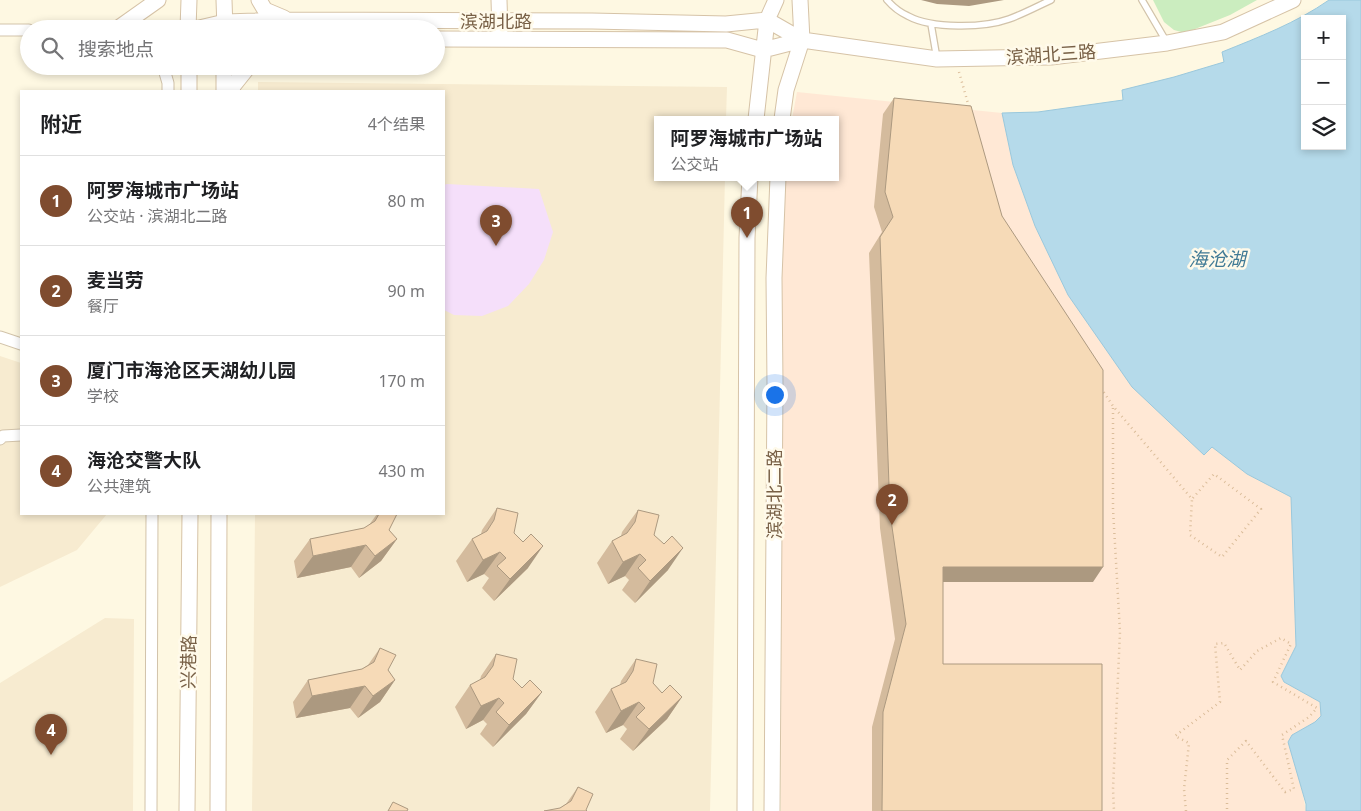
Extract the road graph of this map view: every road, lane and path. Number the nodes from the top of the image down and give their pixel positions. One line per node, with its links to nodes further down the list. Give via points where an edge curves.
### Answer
1 (158, 0): 12 (street)
2 (189, 0): 13 (street)
3 (224, 0): 14 (street)
4 (259, 0): 15 (street, via 265,10)
5 (499, 0): 16 (street)
6 (776, 0): 17 (street)
7 (800, 0): 23 (street)
8 (887, 0): 18 (lane, via 893,8 909,17)
9 (1051, 0): 18 (lane, via 1008,19 972,26)
10 (1142, 0): 24 (lane)
11 (1292, 0): 24 (street, 滨湖北三路, via 1223,32)
12 (130, 20)
13 (188, 20)
14 (225, 20)
15 (288, 20): 16 (street, 滨湖北路)
16 (499, 20): 17 (street, 滨湖北路, via 726,24); 22 (street)
17 (767, 20): 23 (street); 25 (street)
18 (931, 24): 27 (lane)
19 (0, 30): 20 (street)
20 (20, 30)
21 (445, 39): 22 (street, 滨湖北路)
22 (500, 39): 25 (street, 滨湖北路, via 727,40)
23 (802, 40): 25 (street, 滨湖北路); 27 (street, 滨湖北三路); 38 (street, via 786,90)
24 (1167, 43): 26 (street, 滨湖北三路, via 1050,57)
25 (763, 50): 37 (street)
26 (955, 58): 27 (street, 滨湖北三路); 36 (path)
27 (937, 59)
28 (166, 75): 32 (street)
29 (189, 75): 33 (street)
30 (224, 75): 34 (street)
31 (242, 75): 35 (street)
32 (168, 90)
33 (189, 90)
34 (224, 90)
35 (232, 90)
36 (971, 113)
37 (756, 116)
38 (782, 116)
39 (750, 181): 54 (street, 滨湖北二路)
40 (778, 181): 55 (street, 滨湖北二路, via 774,278)
41 (0, 337): 42 (street)
42 (20, 344)
43 (1097, 382): 44 (path)
44 (1113, 406): 47 (path); 56 (path, via 1113,509 1120,632)
45 (20, 435): 46 (street)
46 (0, 439)
47 (1192, 499): 47 (path, via 1214,474 1261,509 1222,557 1190,535)
48 (152, 515): 51 (street)
49 (190, 515): 52 (street, 兴港路)
50 (219, 515): 53 (street, 兴港路)
51 (151, 811)
52 (187, 811)
53 (218, 811)
54 (745, 811)
55 (772, 811)
56 (1114, 811)
57 (1186, 811): 58 (path, via 1184,789 1189,743 1175,736 1220,702 1215,644 1224,643 1240,670 1258,651 1281,638 1292,644 1273,682 1317,708 1282,736 1294,789 1285,792 1246,741 1227,760)
58 (1227, 811)

